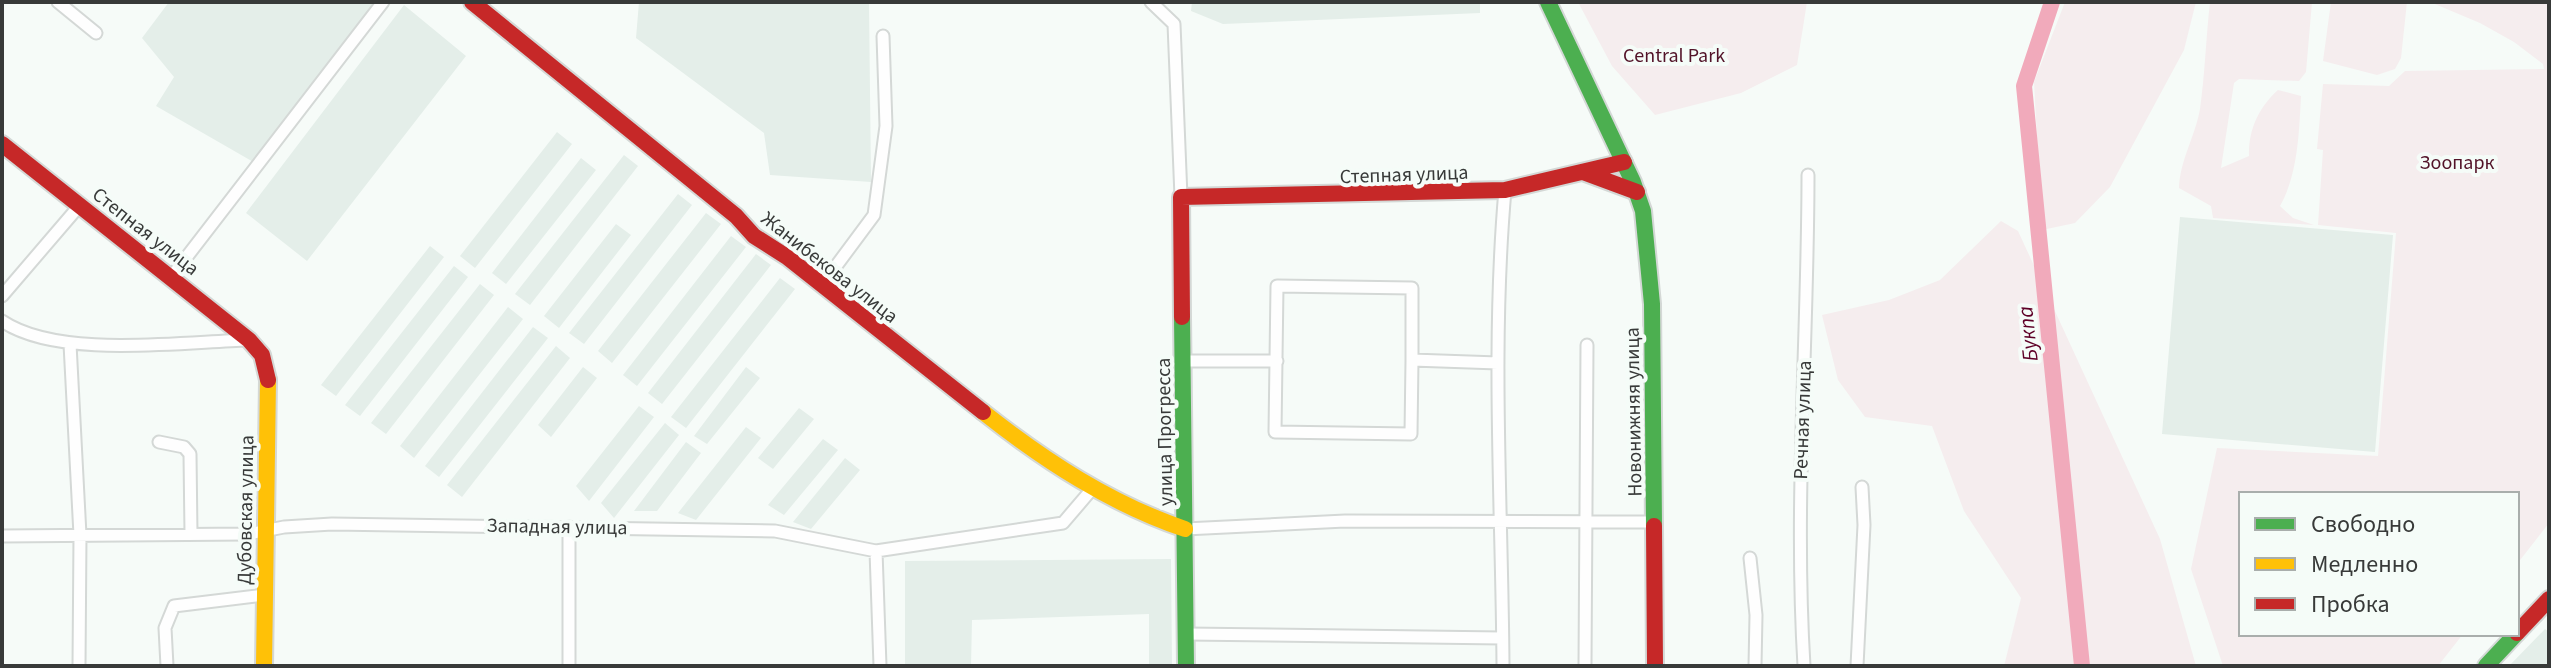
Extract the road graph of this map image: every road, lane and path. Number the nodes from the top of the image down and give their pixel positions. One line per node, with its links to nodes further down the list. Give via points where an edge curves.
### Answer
1 (58, 2): 6 (street)
2 (383, 2): 16 (street)
3 (472, 2): 17 (street, Жанибекова улица, via 754,236)
4 (1151, 2): 14 (street, via 1174,24)
5 (1548, 2): 9 (street, Новонижняя улица)
6 (96, 33)
7 (883, 36): 17 (street, via 886,126 874,215)
8 (2, 144): 15 (street, Степная улица)
9 (1624, 162): 10 (street, Степная улица); 13 (street, Новонижняя улица)
10 (1581, 171): 12 (street, Степная улица); 13 (street)
11 (1808, 175): 58 (street, Речная улица, via 1799,514)
12 (1505, 190): 14 (street, Степная улица); 27 (street)
13 (1637, 192): 32 (street, Новонижняя улица, via 1652,304)
14 (1181, 197): 25 (street, улица Прогресса)
15 (80, 205): 16 (street, Степная улица); 18 (street)
16 (172, 276): 20 (street, Степная улица)
17 (822, 285): 30 (street, Жанибекова улица, via 1040,457)
18 (2, 296)
19 (2, 321): 21 (street, via 36,339)
20 (249, 340): 21 (street); 23 (street, Степная улица)
21 (70, 344): 38 (street)
22 (1587, 345): 31 (street)
23 (262, 355): 36 (street, Дубовская улица, via 268,380)
24 (1412, 360): 26 (street, via 1411,434 1275,432); 26 (street, via 1412,288 1343,285 1277,286); 27 (street)
25 (1182, 361): 26 (street); 35 (street, улица Прогресса)
26 (1277, 361)
27 (1498, 363): 33 (street)
28 (159, 442): 37 (street, via 184,447 190,454)
29 (1862, 487): 59 (street)
30 (1092, 489): 35 (street, Жанибекова улица); 40 (street, Западная улица, via 1063,523)
31 (1586, 522): 32 (street); 33 (street); 55 (street)
32 (1654, 522): 56 (street, Новонижняя улица)
33 (1502, 523): 35 (street, via 1345,521); 47 (street)
34 (569, 527): 36 (street, Западная улица, via 332,524); 40 (street, Западная улица, via 775,531); 51 (street)
35 (1185, 529): 45 (street, улица Прогресса)
36 (264, 530): 37 (street, Западная улица); 42 (street, Дубовская улица)
37 (191, 534): 38 (street, Западная улица)
38 (80, 535): 39 (street, Западная улица); 48 (street)
39 (2, 536)
40 (876, 551): 52 (street)
41 (1750, 558): 57 (street)
42 (264, 595): 49 (street, via 174,606 165,628); 50 (street, Дубовская улица)
43 (2549, 599): 44 (street)
44 (2519, 632)
45 (1186, 634): 47 (street); 53 (street, улица Прогресса)
46 (2515, 636): 60 (street)
47 (1502, 638): 54 (street)
48 (79, 666)
49 (167, 666)
50 (264, 666)
51 (569, 666)
52 (880, 666)
53 (1186, 666)
54 (1503, 666)
55 (1585, 666)
56 (1655, 666)
57 (1755, 666)
58 (1804, 666)
59 (1857, 666)
60 (2486, 666)

